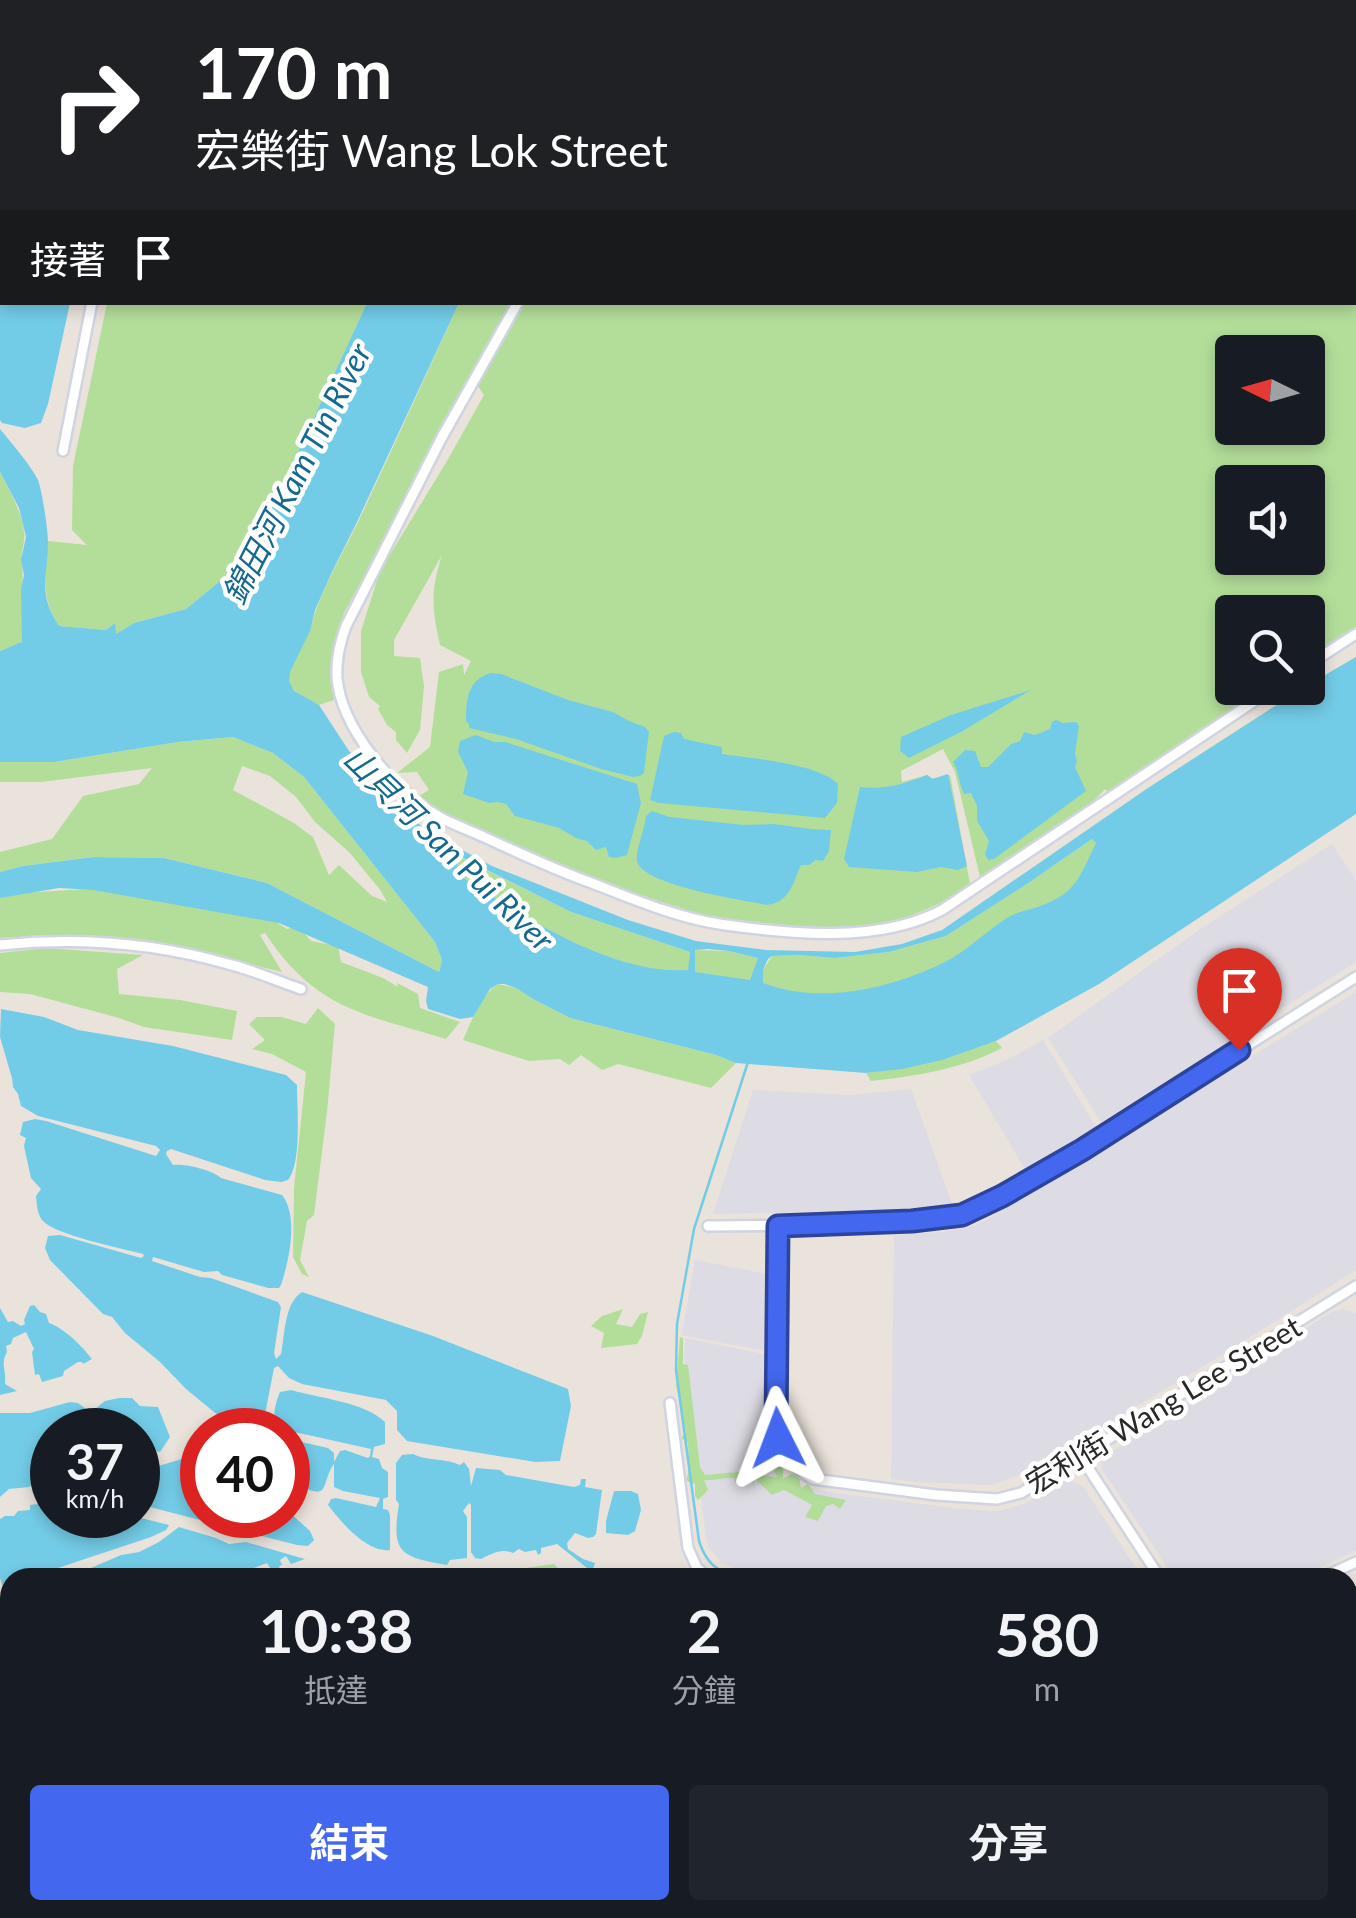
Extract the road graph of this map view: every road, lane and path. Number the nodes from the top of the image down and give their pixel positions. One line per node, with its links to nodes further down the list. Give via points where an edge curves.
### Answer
1 (91, 305): 3 (street)
2 (516, 305): 6 (street, via 440,438 340,642 337,679 347,714 385,770 437,816 551,868 716,923 796,932 885,930 927,918 968,894)
3 (62, 450)
4 (1356, 634): 5 (street)
5 (1325, 654)
6 (1248, 705)
7 (0, 945): 9 (street, via 86,940 175,951)
8 (1356, 977): 11 (street, via 971,1212)
9 (301, 989)
10 (708, 1226): 11 (street)
11 (778, 1226): 14 (street, 宏利街 Wang Lee Street, via 776,1426 783,1454 800,1473 997,1499 1022,1493)
12 (1356, 1286): 14 (street, 宏利街 Wang Lee Street)
13 (670, 1404): 15 (street, via 688,1548)
14 (1081, 1456): 16 (street)
15 (698, 1568)
16 (1154, 1568)

